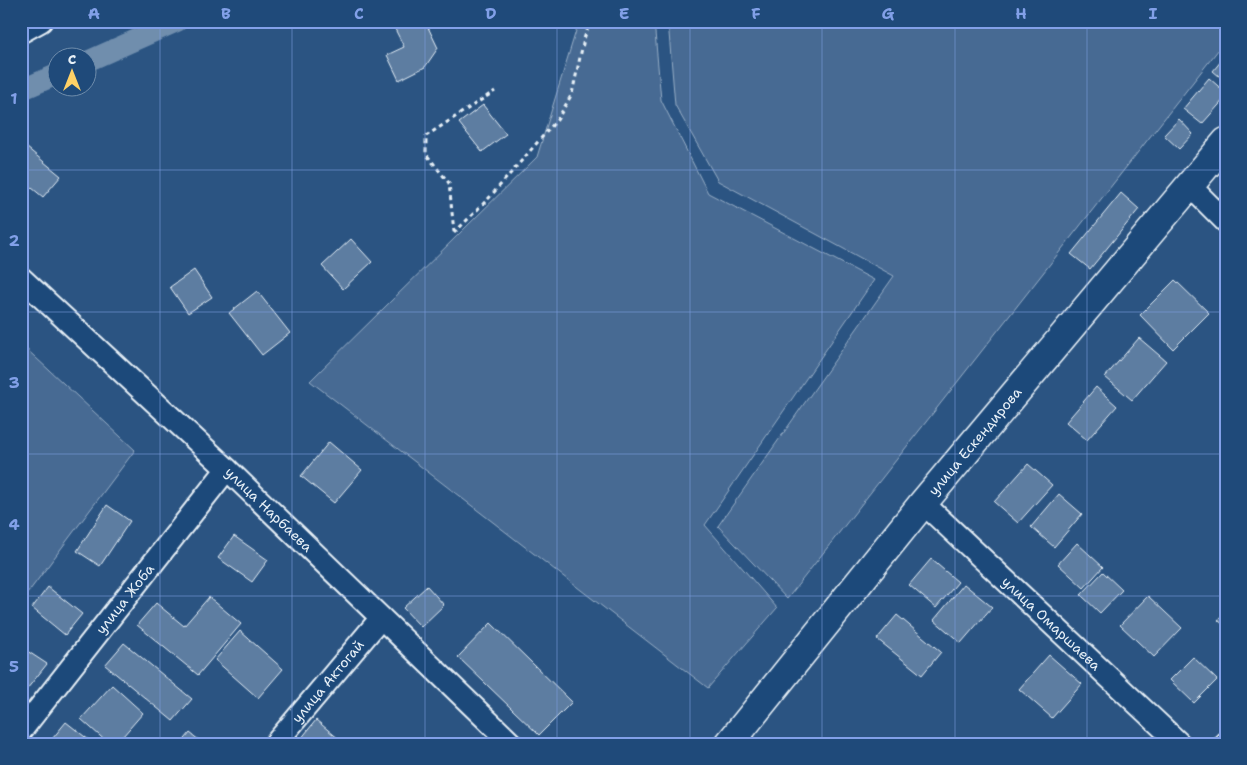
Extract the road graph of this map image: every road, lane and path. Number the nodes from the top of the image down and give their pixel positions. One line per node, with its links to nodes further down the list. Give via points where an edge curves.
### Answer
1 (41, 21): 3 (street)
2 (590, 21): 4 (path, via 572,94 557,120 454,233 449,184 426,154 426,136)
3 (21, 32)
4 (495, 91)
5 (1226, 142): 6 (street, улица Ескендирова)
6 (1189, 185): 7 (street); 10 (street, улица Ескендирова)
7 (1226, 222)
8 (21, 278): 9 (street, улица Нарбаева)
9 (227, 469): 11 (street, улица Нарбаева); 12 (street, улица Жоба)
10 (922, 503): 15 (street, улица Ескендирова); 16 (street, улица Омаршаева)
11 (380, 618): 13 (street, улица Актогай); 14 (street, улица Нарбаева)
12 (21, 731)
13 (275, 744)
14 (512, 744)
15 (730, 744)
16 (1180, 744)

